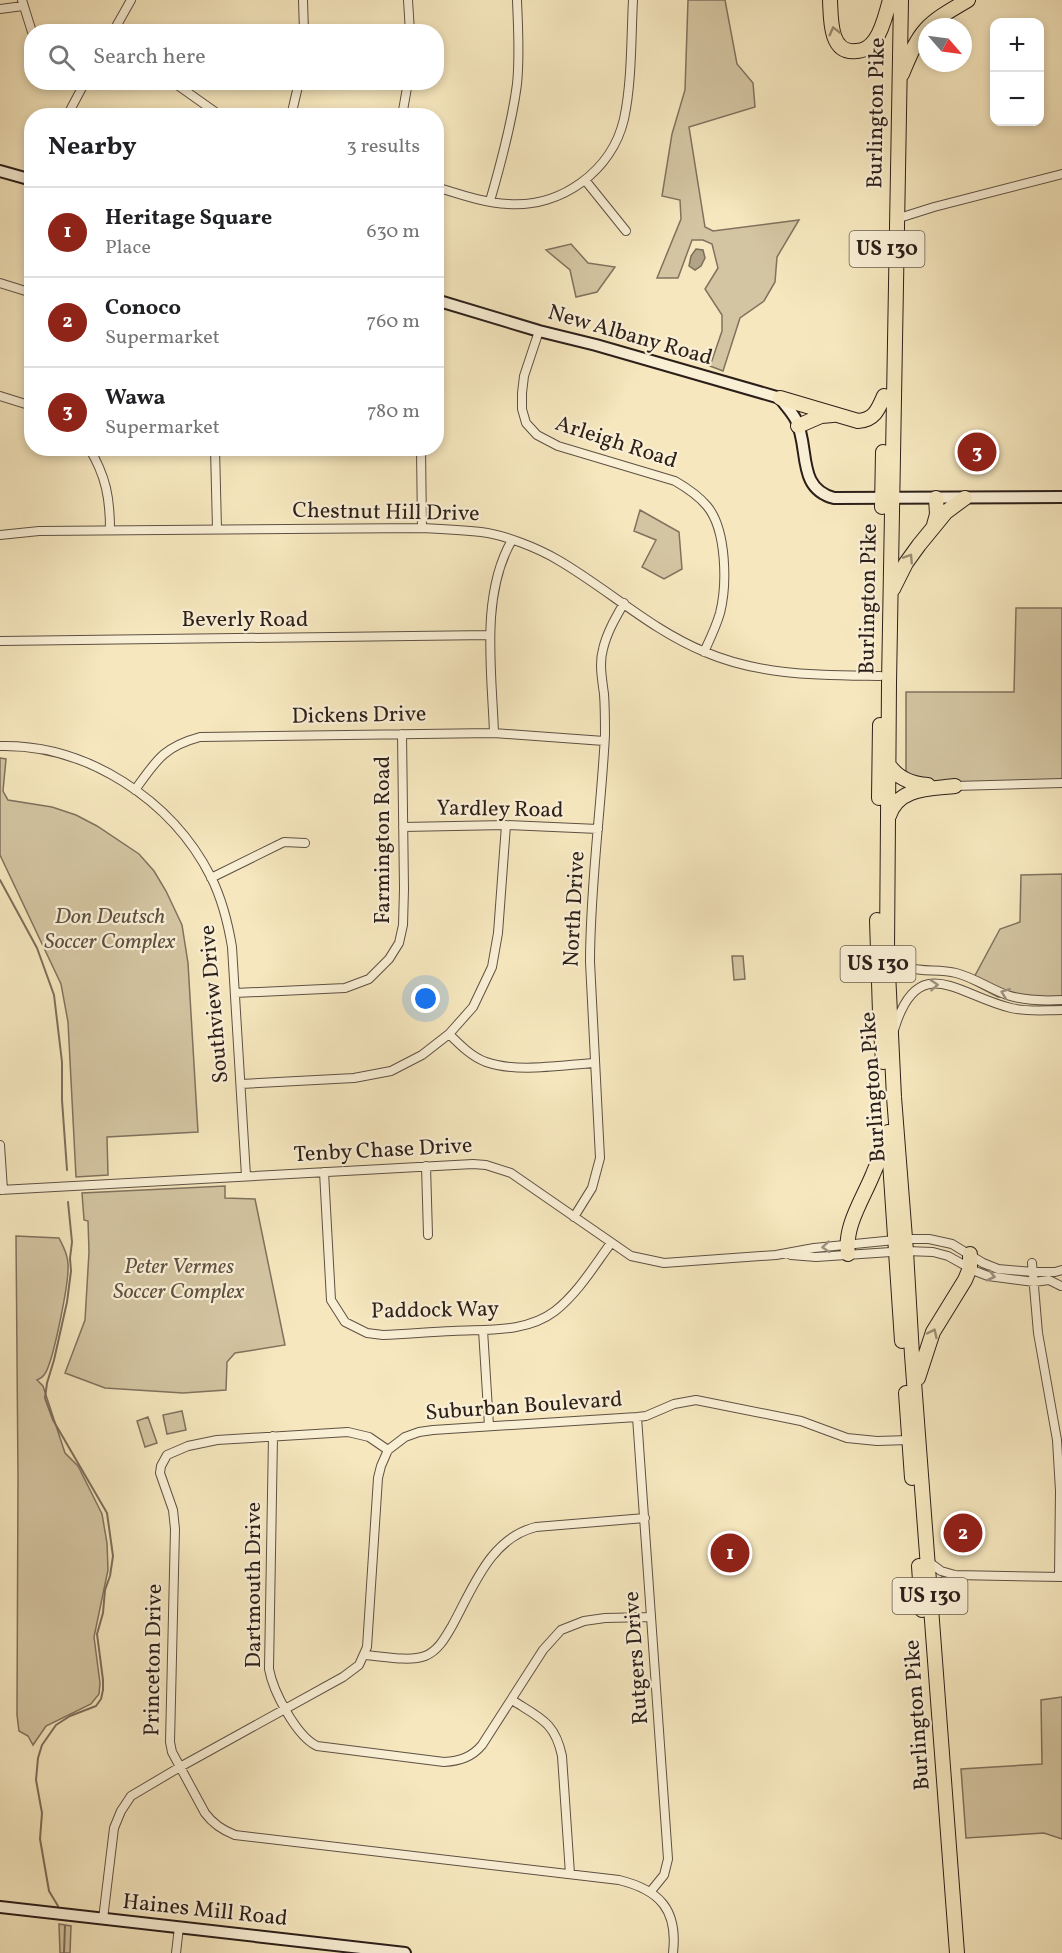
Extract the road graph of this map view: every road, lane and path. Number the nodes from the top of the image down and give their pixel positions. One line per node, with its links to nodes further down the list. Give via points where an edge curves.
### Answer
1 (131, 0): 13 (street)
2 (303, 0): 14 (street)
3 (408, 0): 15 (street)
4 (517, 0): 30 (street, via 517,83)
5 (633, 0): 28 (street, via 624,120 606,158)
6 (830, 0): 7 (highway, one-way to 6, via 874,41 857,51 843,48 832,34)
7 (891, 0): 38 (highway, Burlington Pike / US 130)
8 (901, 0): 16 (highway, Burlington Pike / US 130)
9 (968, 0): 16 (highway, via 926,27)
10 (22, 3): 11 (street); 12 (street)
11 (0, 9)
12 (29, 24)
13 (118, 24)
14 (304, 24)
15 (410, 24)
16 (899, 83): 31 (highway, Burlington Pike / US 130)
17 (81, 90): 21 (street)
18 (190, 90): 22 (street)
19 (297, 90): 23 (street)
20 (407, 90): 24 (street)
21 (71, 108)
22 (211, 108)
23 (293, 108)
24 (403, 108)
25 (0, 171): 27 (street)
26 (1062, 174): 31 (street)
27 (24, 178)
28 (585, 180): 30 (street, via 554,198 531,204); 32 (street)
29 (444, 189): 30 (street)
30 (490, 201)
31 (896, 219): 47 (highway, Burlington Pike / US 130)
32 (626, 231)
33 (0, 283): 34 (street)
34 (24, 290)
35 (444, 302): 36 (street, New Albany Road)
36 (539, 331): 39 (street, New Albany Road); 60 (street, Arleigh Road, via 522,393 526,423 537,435 558,446 675,481 692,491 712,514 722,540 724,586 720,613)
37 (0, 396): 40 (street)
38 (884, 396): 41 (highway, via 873,417 866,420); 47 (highway, Burlington Pike / US 130)
39 (780, 398): 41 (highway); 42 (street)
40 (24, 404)
41 (835, 415): 42 (highway, via 821,416)
42 (798, 426): 47 (street, via 808,476 823,495)
43 (93, 456): 53 (street, via 105,481)
44 (215, 456): 52 (street)
45 (421, 456): 51 (street)
46 (1062, 497): 49 (street)
47 (887, 498): 48 (street); 56 (highway, Burlington Pike / US 130); 61 (highway, Burlington Pike / US 130)
48 (936, 498): 49 (street); 50 (highway)
49 (966, 498): 50 (highway)
50 (933, 527): 56 (highway, one-way to 50, via 912,553)
51 (422, 528): 52 (street, Chestnut Hill Drive); 55 (street, Chestnut Hill Drive, via 484,532)
52 (217, 529): 53 (street, Chestnut Hill Drive)
53 (110, 530): 54 (street, Chestnut Hill Drive)
54 (0, 535)
55 (512, 540): 57 (street, Chestnut Hill Drive, via 557,559); 58 (street, via 496,583)
56 (890, 593): 66 (highway, Burlington Pike / US 130)
57 (624, 603): 60 (street, Chestnut Hill Drive, via 664,632); 64 (street, North Drive, via 603,649)
58 (490, 635): 59 (street, Beverly Road); 62 (street)
59 (0, 641)
60 (704, 652): 61 (street, Chestnut Hill Drive, via 752,667 803,675)
61 (880, 676): 84 (highway, Burlington Pike / US 130, via 877,941)
62 (494, 733): 63 (street, Dickens Drive); 64 (street, Dickens Drive)
63 (402, 734): 69 (street, Dickens Drive, via 200,737 183,742 158,758); 72 (street, Farmington Road)
64 (604, 741): 73 (street, North Drive)
65 (0, 746): 69 (street, Southview Drive, via 42,749 86,763)
66 (889, 765): 68 (highway, via 913,783); 70 (highway, Burlington Pike / US 130)
67 (1062, 783): 68 (street)
68 (954, 786): 70 (highway, via 903,796)
69 (135, 790): 75 (street, Southview Drive, via 173,822)
70 (887, 824): 76 (highway, Burlington Pike / US 130)
71 (506, 825): 72 (street, Yardley Road); 73 (street, Yardley Road); 80 (street, via 492,967 473,1007)
72 (402, 827): 77 (street, Farmington Road, via 403,925 399,943 383,967 369,979 345,988)
73 (597, 829): 82 (street, North Drive, via 590,945)
74 (305, 843): 75 (street, via 285,842)
75 (212, 878): 77 (street, Southview Drive, via 230,932)
76 (887, 951): 78 (street, one-way to 76, via 1026,1000 958,974 908,969); 81 (highway, Burlington Pike / US 130)
77 (236, 993): 83 (street, Southview Drive)
78 (1062, 1000)
79 (1062, 1010): 81 (street, one-way to 79, via 904,1004 915,990 931,983 960,987 1011,1008)
80 (449, 1034): 82 (street, via 487,1062 517,1067); 83 (street, via 422,1055 391,1071 354,1078)
81 (891, 1043): 93 (highway, Burlington Pike / US 130)
82 (594, 1063): 90 (street, North Drive, via 600,1158 592,1188)
83 (241, 1084): 88 (street, Southview Drive)
84 (888, 1131): 93 (highway, Burlington Pike / US 130); 94 (highway, via 851,1224)
85 (0, 1145): 89 (street)
86 (426, 1166): 87 (street, Tenby Chase Drive); 90 (street, Tenby Chase Drive, via 473,1164 505,1171); 91 (street)
87 (324, 1172): 88 (street, Tenby Chase Drive); 101 (street, Paddock Way, via 331,1300 345,1322 367,1333 383,1335)
88 (246, 1176): 89 (street, Tenby Chase Drive)
89 (1, 1190)
90 (574, 1217): 92 (street, Tenby Chase Drive)
91 (428, 1235)
92 (611, 1243): 94 (street, Tenby Chase Drive, via 631,1256 664,1263 814,1248); 101 (street, Paddock Way, via 579,1287 554,1312 528,1324)
93 (901, 1245): 94 (street, Tenby Chase Drive); 95 (street); 95 (street, via 942,1241); 102 (highway, Burlington Pike / US 130); 106 (highway, Burlington Pike / US 130)
94 (848, 1250)
95 (970, 1261): 98 (street); 99 (street, one-way to 99, via 993,1277); 102 (highway, one-way to 95, via 933,1332 965,1280)
96 (1032, 1263): 98 (street)
97 (1062, 1271): 98 (street); 100 (street)
98 (1033, 1272): 99 (street)
99 (1034, 1282): 100 (street, via 1053,1281); 107 (street, via 1038,1333)
100 (1061, 1287)
101 (483, 1330): 104 (street)
102 (915, 1389): 110 (highway, Burlington Pike / US 130)
103 (638, 1417): 104 (street, Suburban Boulevard); 106 (street, Suburban Boulevard, via 696,1400 801,1421 847,1438); 109 (street, Rutgers Drive)
104 (489, 1426): 108 (street, Suburban Boulevard, via 418,1432)
105 (273, 1436): 108 (street, Princeton Drive, via 348,1432 369,1437); 117 (street, Dartmouth Drive, via 269,1669); 118 (street, Princeton Drive, via 188,1446 170,1453 161,1466 175,1529 170,1742)
106 (909, 1440): 127 (highway, Burlington Pike / US 130)
107 (1060, 1440): 112 (street)
108 (388, 1450): 115 (street, via 378,1478)
109 (645, 1518): 114 (street, Rutgers Drive); 115 (street, via 536,1527 519,1532 491,1555 436,1649 414,1658)
110 (927, 1561): 111 (street); 113 (highway, Burlington Pike / US 130)
111 (956, 1575): 112 (street); 113 (street, via 940,1583)
112 (1061, 1576)
113 (930, 1595): 128 (highway, Burlington Pike / US 130)
114 (651, 1617): 116 (street, Dartmouth Drive, via 584,1621 561,1630 543,1650); 120 (street, Rutgers Drive, via 668,1859 664,1875)
115 (365, 1655): 117 (street, via 353,1671)
116 (512, 1700): 117 (street, Dartmouth Drive, via 476,1752 453,1761 317,1746 300,1733); 119 (street, via 546,1722 559,1742)
117 (286, 1708): 118 (street)
118 (180, 1767): 119 (street, Princeton Drive, via 211,1821 236,1835); 122 (street, via 139,1790 121,1812 114,1828)
119 (570, 1874): 120 (street, Princeton Drive, via 619,1880)
120 (651, 1891): 126 (street, via 672,1920)
121 (0, 1907): 122 (street, Haines Mill Road)
122 (103, 1919): 123 (street, Haines Mill Road)
123 (179, 1927): 124 (street); 125 (street, Haines Mill Road)
124 (176, 1953)
125 (405, 1953)
126 (673, 1953)
127 (948, 1953)
128 (957, 1953)

